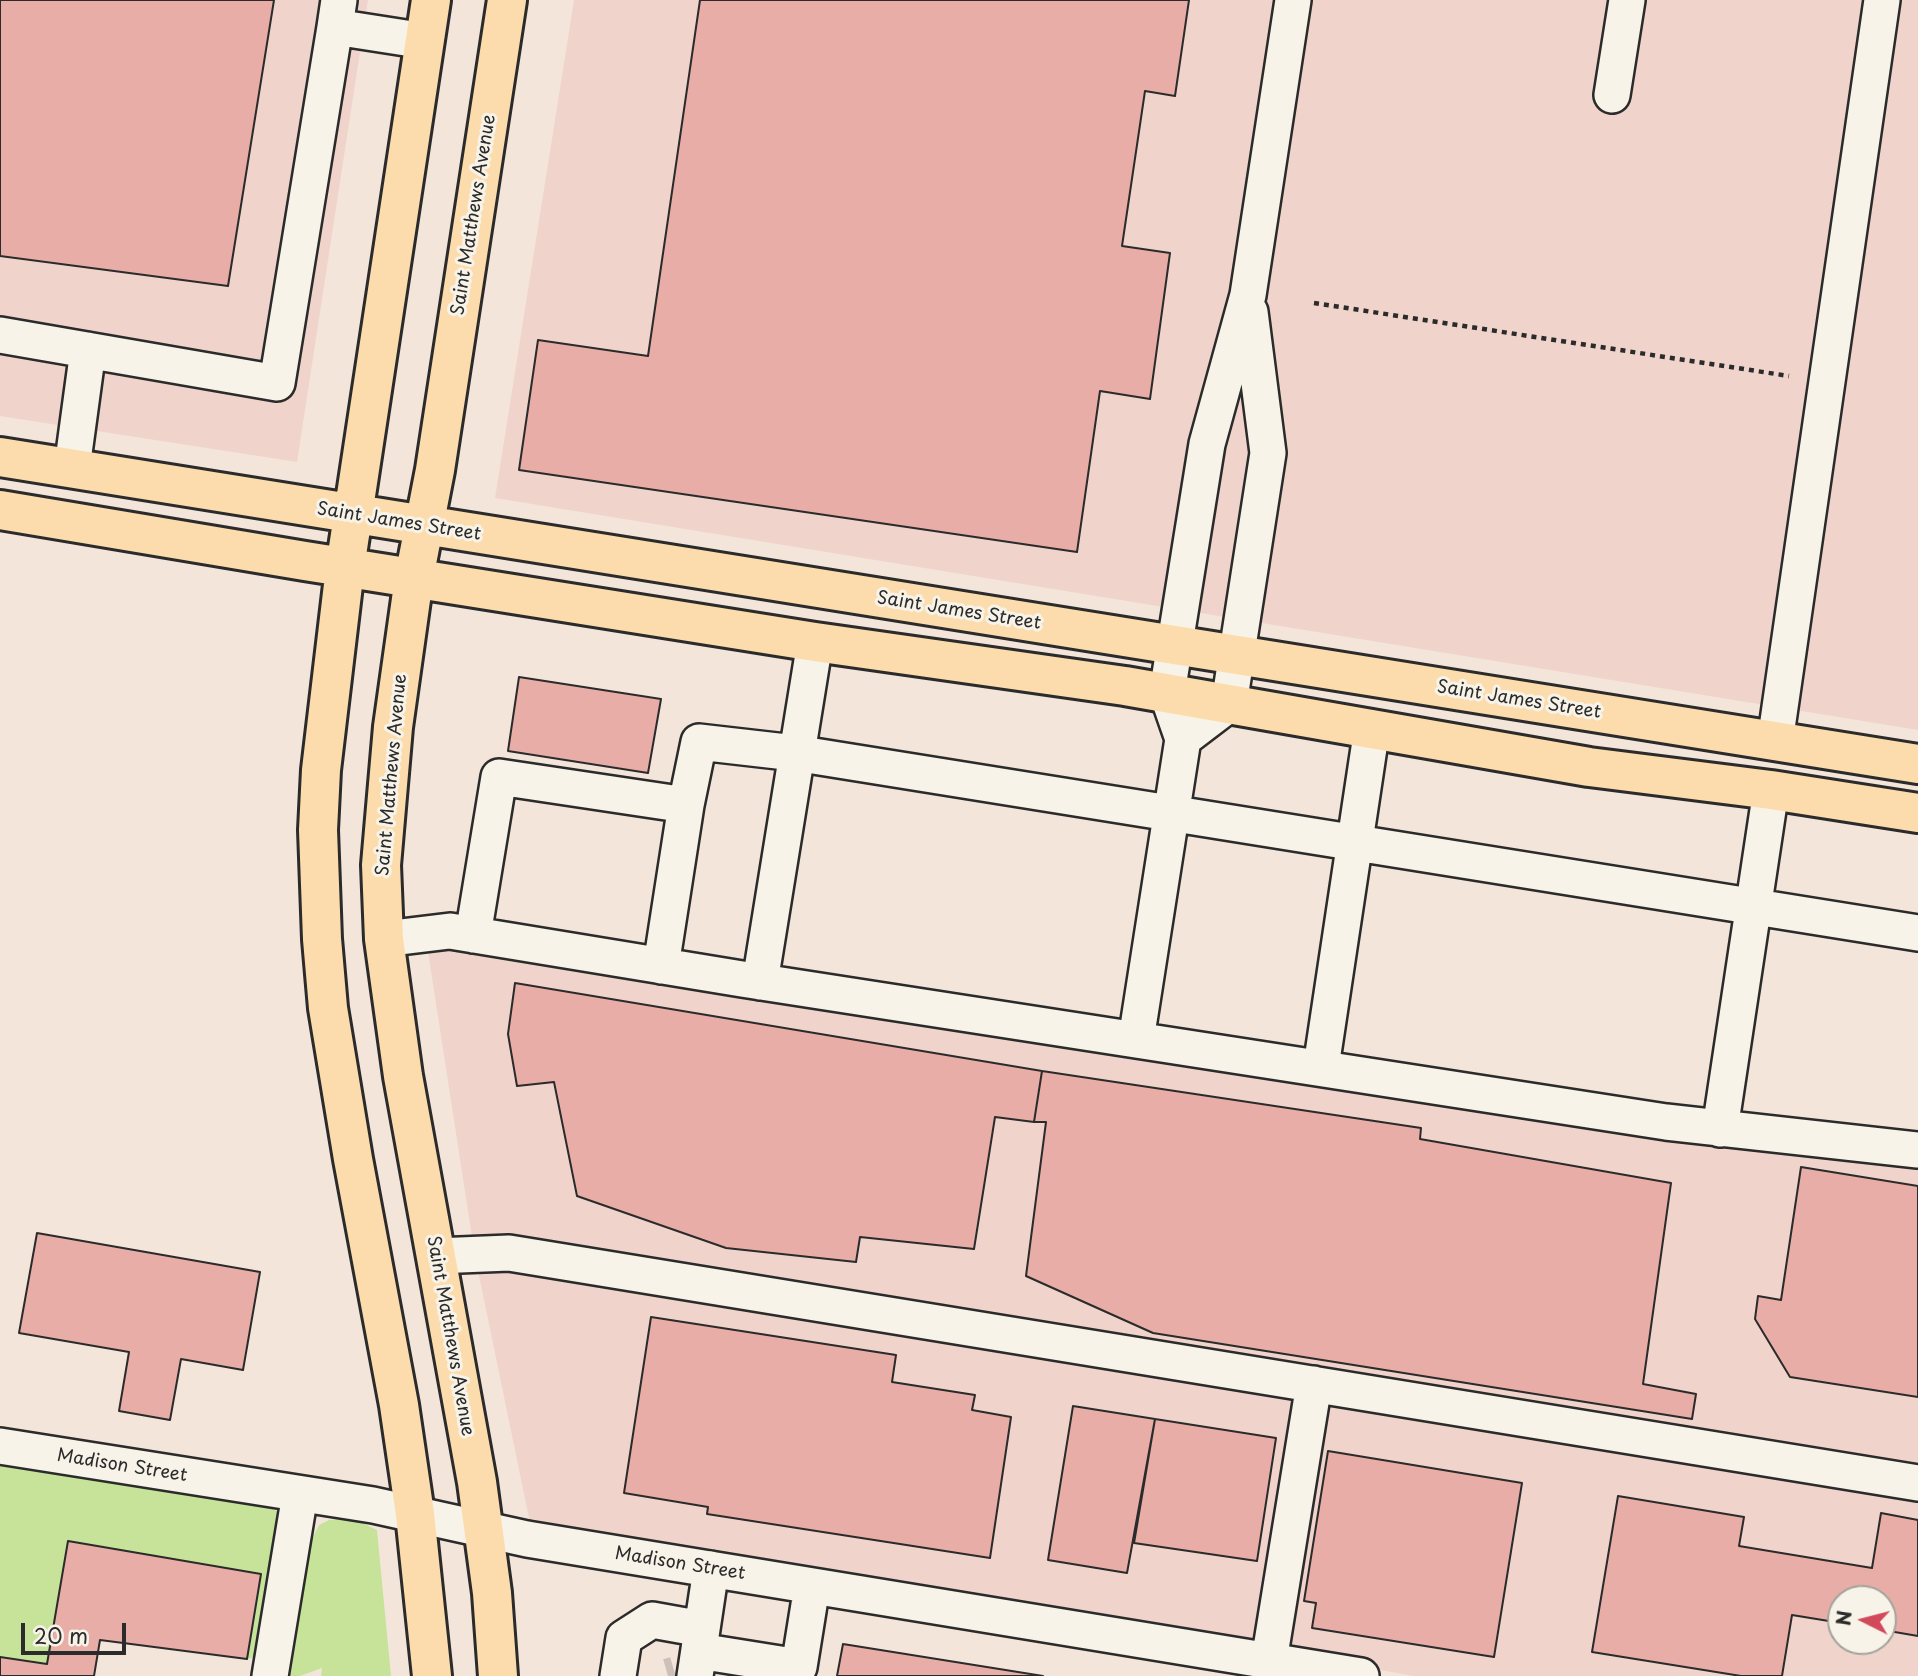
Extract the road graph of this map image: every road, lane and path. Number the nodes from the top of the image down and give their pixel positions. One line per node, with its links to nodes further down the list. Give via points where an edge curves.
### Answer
1 (431, 0): 7 (main road)
2 (507, 0): 18 (main road, Saint Matthews Avenue)
3 (1293, 0): 9 (street)
4 (1627, 0): 8 (street)
5 (1882, 0): 28 (street)
6 (337, 14): 7 (street); 12 (street, via 277,383)
7 (425, 41): 17 (main road)
8 (1612, 95)
9 (1248, 295): 22 (street, via 1207,444); 23 (street, via 1268,453)
10 (1314, 303): 13 (path)
11 (0, 335): 12 (street)
12 (88, 350): 15 (street)
13 (1789, 376)
14 (0, 457): 15 (main road, Saint James Street)
15 (72, 468): 17 (main road, Saint James Street)
16 (0, 510): 19 (main road)
17 (354, 514): 18 (main road, Saint James Street); 19 (main road)
18 (423, 525): 20 (main road, Saint Matthews Avenue); 22 (main road, Saint James Street)
19 (345, 568): 20 (main road); 51 (main road, via 321,770 322,939 339,1078 400,1405)
20 (414, 578): 21 (main road); 39 (main road, Saint Matthews Avenue, via 383,834)
21 (815, 642): 24 (main road); 29 (street)
22 (1175, 645): 23 (main road, Saint James Street); 24 (street)
23 (1236, 655): 25 (street); 28 (main road, Saint James Street)
24 (1167, 693): 25 (main road); 27 (street)
25 (1229, 704): 26 (main road); 27 (street)
26 (1372, 728): 31 (main road, via 1589,767); 35 (street)
27 (1183, 740): 33 (street)
28 (1775, 742): 30 (main road, Saint James Street)
29 (795, 753): 32 (street, via 699,742); 33 (street); 41 (street)
30 (1918, 764)
31 (1771, 790): 34 (main road); 36 (street)
32 (685, 805): 38 (street, via 499,777); 40 (street)
33 (1170, 813): 35 (street); 42 (street)
34 (1918, 813)
35 (1356, 843): 36 (street); 43 (street)
36 (1753, 907): 37 (street); 44 (street)
37 (1918, 933)
38 (473, 935): 39 (street, via 450,931); 40 (street)
39 (384, 939): 46 (main road, Saint Matthews Avenue)
40 (661, 966): 41 (street)
41 (760, 982): 42 (street)
42 (1136, 1040): 43 (street)
43 (1321, 1067): 44 (street)
44 (1720, 1129): 45 (street)
45 (1918, 1150)
46 (435, 1256): 47 (street, via 509,1253); 52 (main road, Saint Matthews Avenue)
47 (1314, 1384): 49 (street); 56 (street)
48 (0, 1446): 50 (street, Madison Street)
49 (1918, 1483)
50 (300, 1494): 51 (street, Madison Street); 59 (street)
51 (415, 1514): 52 (street, Madison Street); 60 (main road)
52 (484, 1530): 53 (street, Madison Street); 61 (main road, Saint Matthews Avenue)
53 (711, 1569): 54 (street, Madison Street); 55 (street)
54 (812, 1586): 56 (street, Madison Street); 57 (street)
55 (693, 1660): 57 (street); 62 (street, via 652,1620 624,1638)
56 (1269, 1661): 58 (street, Madison Street)
57 (798, 1672)
58 (1324, 1673): 63 (street, Madison Street)
59 (270, 1676)
60 (432, 1676)
61 (498, 1676)
62 (618, 1676)
63 (1361, 1676)

